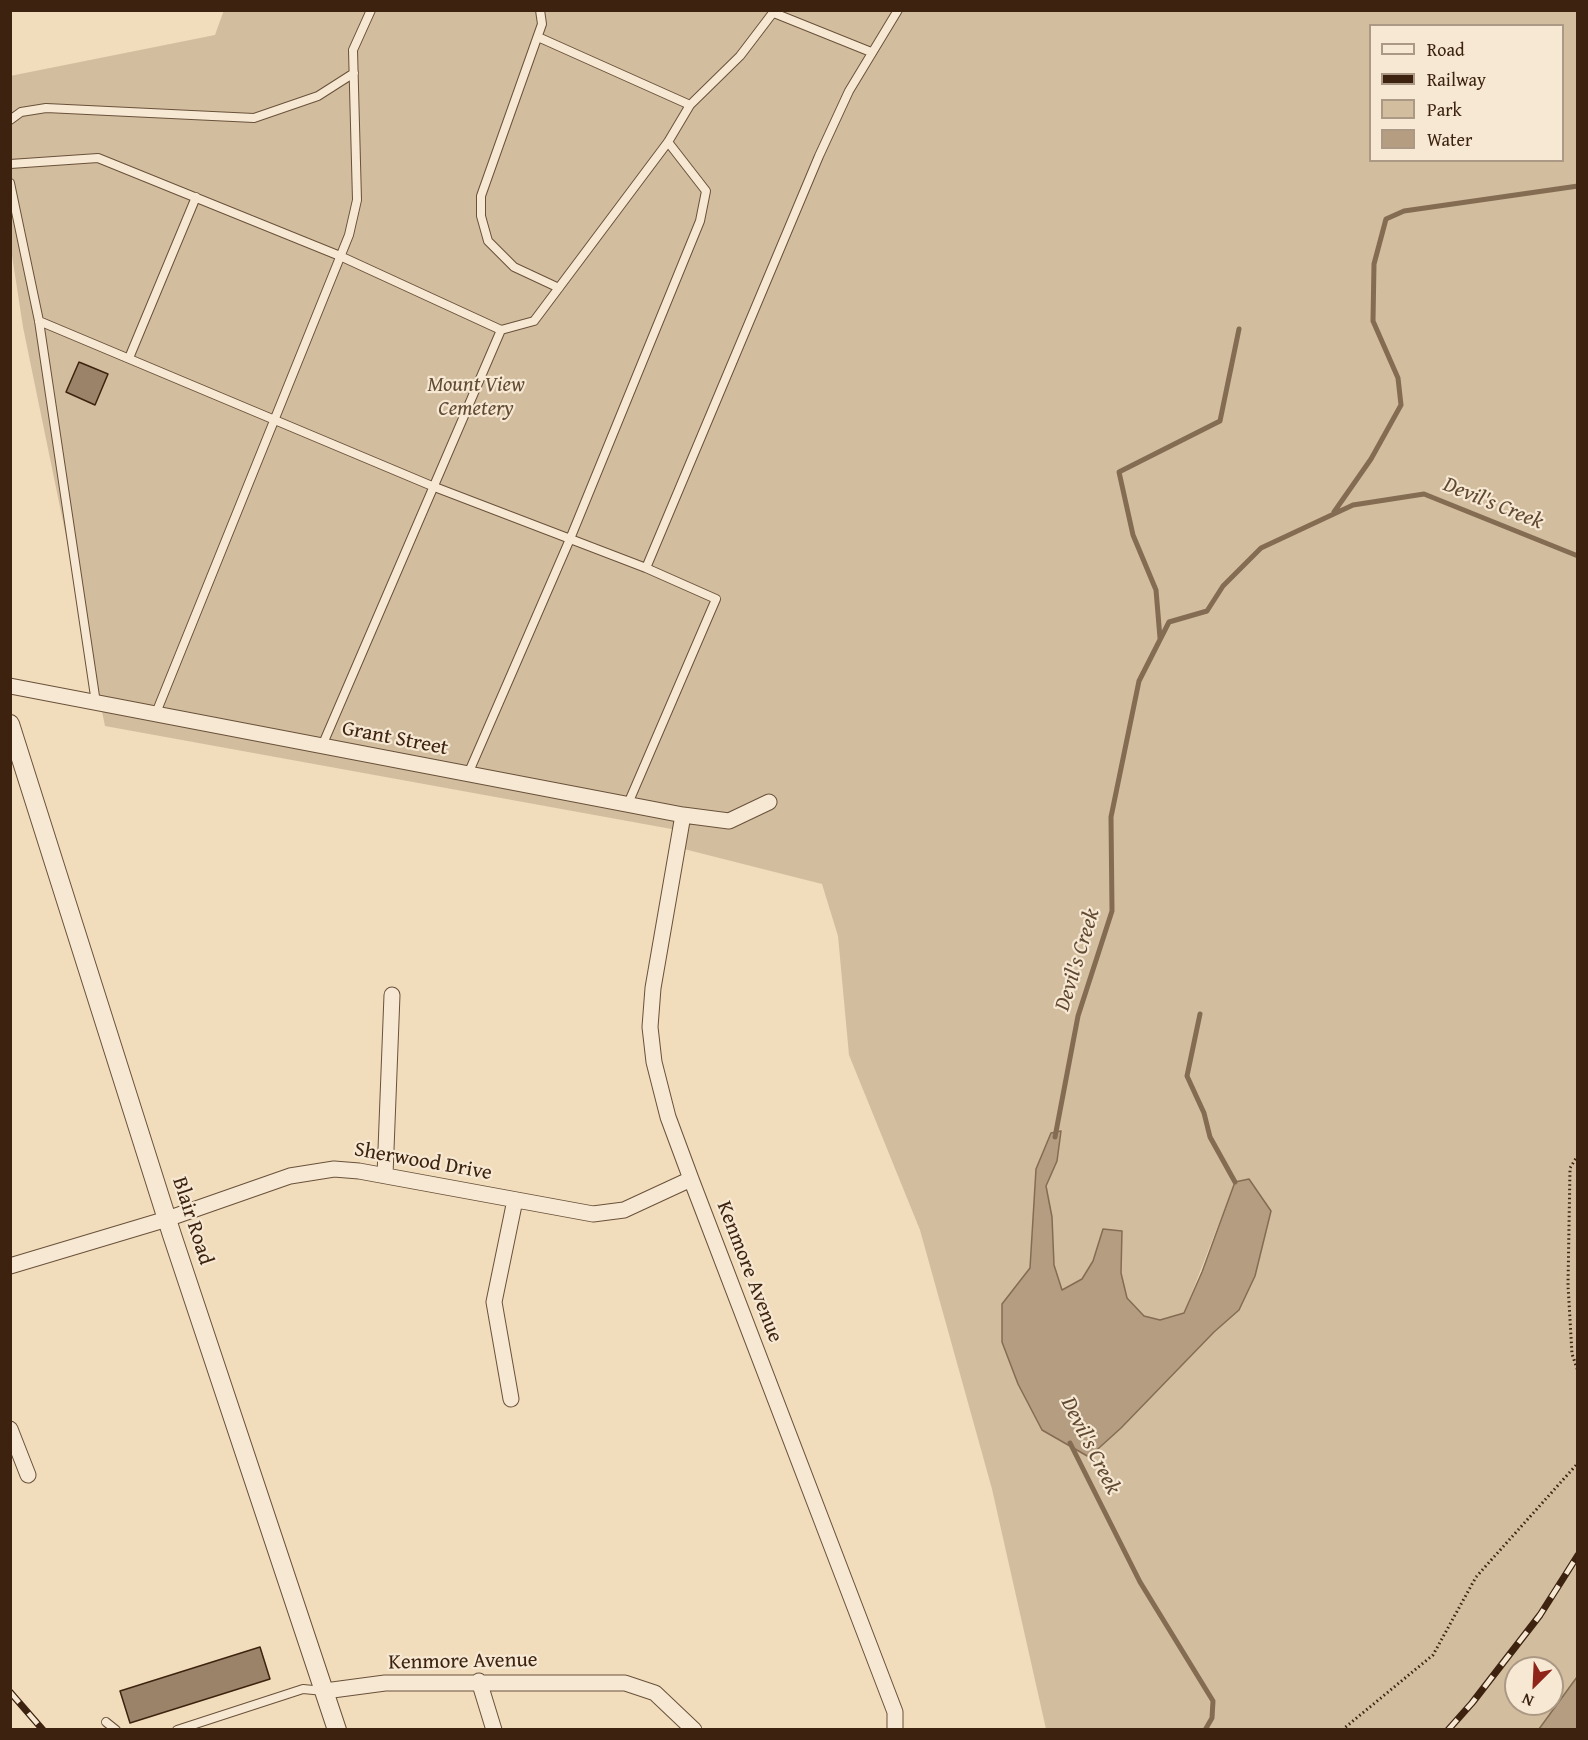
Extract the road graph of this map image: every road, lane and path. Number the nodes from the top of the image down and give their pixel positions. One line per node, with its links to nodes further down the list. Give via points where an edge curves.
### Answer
1 (371, 10): 7 (lane, via 353,50)
2 (540, 10): 5 (lane, via 542,24)
3 (897, 10): 6 (lane)
4 (775, 12): 6 (lane); 8 (lane, via 740,56)
5 (538, 37): 8 (lane); 15 (lane, via 481,196 481,216 489,241 514,267)
6 (871, 52): 22 (lane, via 819,156)
7 (354, 74): 9 (lane, via 318,96 254,118 46,108 21,112); 14 (lane, via 357,200)
8 (690, 105): 10 (lane)
9 (10, 120)
10 (668, 142): 15 (lane); 21 (lane, via 706,191 700,221)
11 (10, 164): 13 (lane, via 98,158)
12 (10, 183): 16 (lane)
13 (196, 198): 14 (lane); 18 (lane)
14 (340, 256): 17 (lane); 19 (lane)
15 (560, 288): 17 (lane, via 534,321)
16 (39, 321): 18 (lane); 24 (lane)
17 (501, 330): 20 (lane)
18 (129, 358): 19 (lane)
19 (274, 420): 20 (lane); 25 (lane)
20 (432, 486): 21 (lane); 27 (lane)
21 (570, 539): 22 (lane); 28 (lane)
22 (646, 568): 30 (lane, via 717,599)
23 (10, 686): 24 (street, Grant Street)
24 (96, 703): 25 (street, Grant Street)
25 (156, 714): 27 (street, Grant Street)
26 (10, 724): 37 (street, Blair Road)
27 (322, 746): 28 (street, Grant Street)
28 (468, 775): 30 (street, Grant Street)
29 (769, 802): 31 (street, Grant Street, via 729,821)
30 (627, 806): 31 (street, Grant Street)
31 (682, 815): 35 (street, Kenmore Avenue, via 650,1027 668,1117)
32 (392, 995): 34 (street)
33 (1578, 1155): 39 (path, via 1570,1168 1568,1285 1572,1354)
34 (385, 1176): 36 (street, Sherwood Drive); 37 (street, Sherwood Drive, via 334,1169 290,1176)
35 (691, 1179): 36 (street, Sherwood Drive, via 624,1210 593,1214); 52 (street, Kenmore Avenue, via 896,1712)
36 (515, 1200): 40 (street, via 494,1302)
37 (167, 1219): 38 (street, Sherwood Drive); 45 (street, Blair Road)
38 (10, 1266)
39 (1578, 1371)
40 (511, 1399)
41 (10, 1429): 43 (street)
42 (1578, 1463): 53 (path, via 1476,1577 1433,1655)
43 (28, 1474)
44 (479, 1681): 45 (street, Kenmore Avenue, via 385,1683); 50 (street); 51 (street, Kenmore Avenue, via 625,1683 655,1693)
45 (325, 1691): 48 (lane, via 303,1689); 49 (street, Blair Road)
46 (106, 1722): 47 (lane)
47 (116, 1730)
48 (177, 1730)
49 (337, 1730)
50 (494, 1730)
51 (694, 1730)
52 (895, 1730)
53 (1342, 1730)

